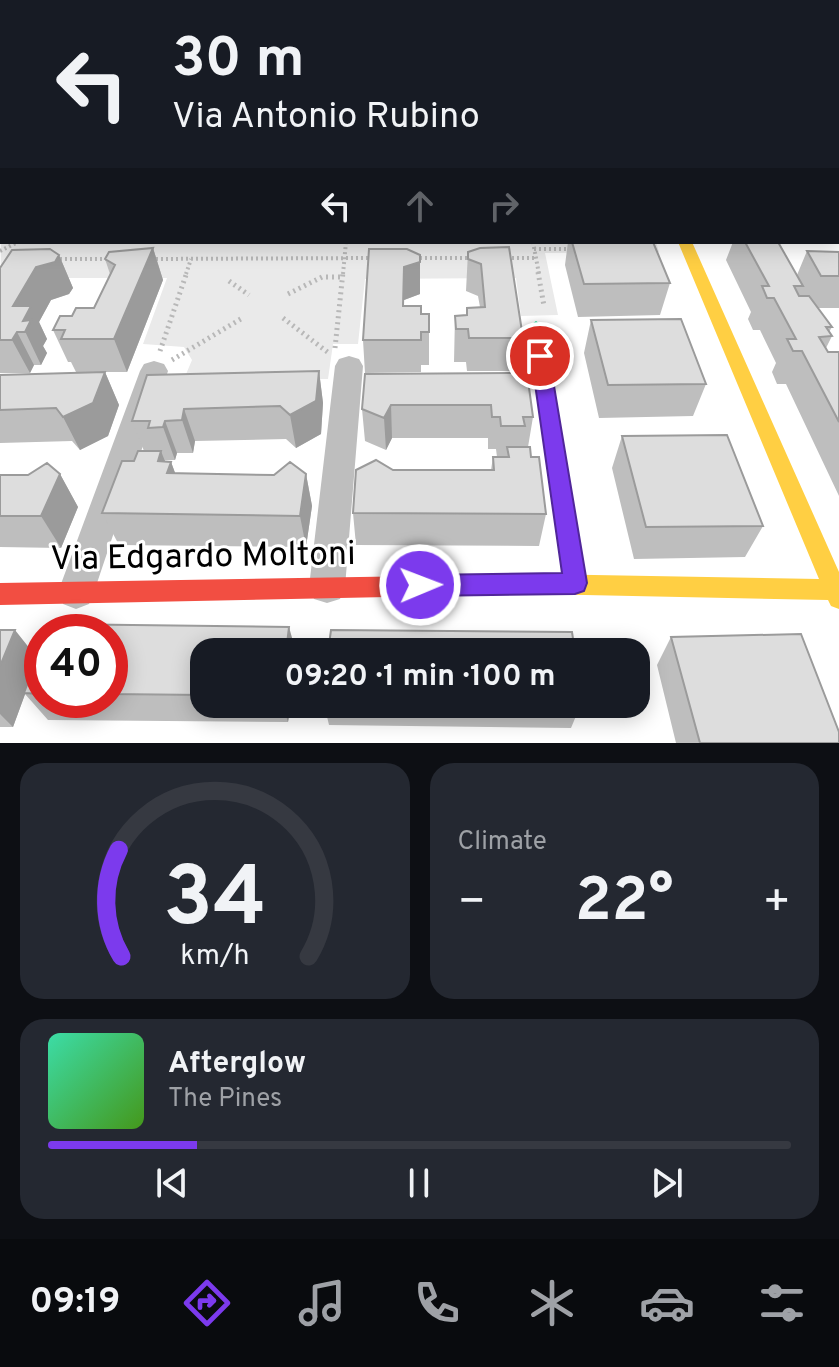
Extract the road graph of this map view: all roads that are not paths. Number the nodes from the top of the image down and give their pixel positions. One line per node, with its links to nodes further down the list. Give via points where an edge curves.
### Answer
1 (686, 244): 8 (street)
2 (536, 327): 5 (street)
3 (349, 366): 6 (street)
4 (154, 371): 7 (street)
5 (575, 583): 6 (street, Via Edgardo Moltoni); 8 (street, Via Edgardo Moltoni)
6 (327, 587): 7 (street, Via Edgardo Moltoni)
7 (76, 592): 9 (street, Via Edgardo Moltoni)
8 (838, 593)
9 (0, 594)

